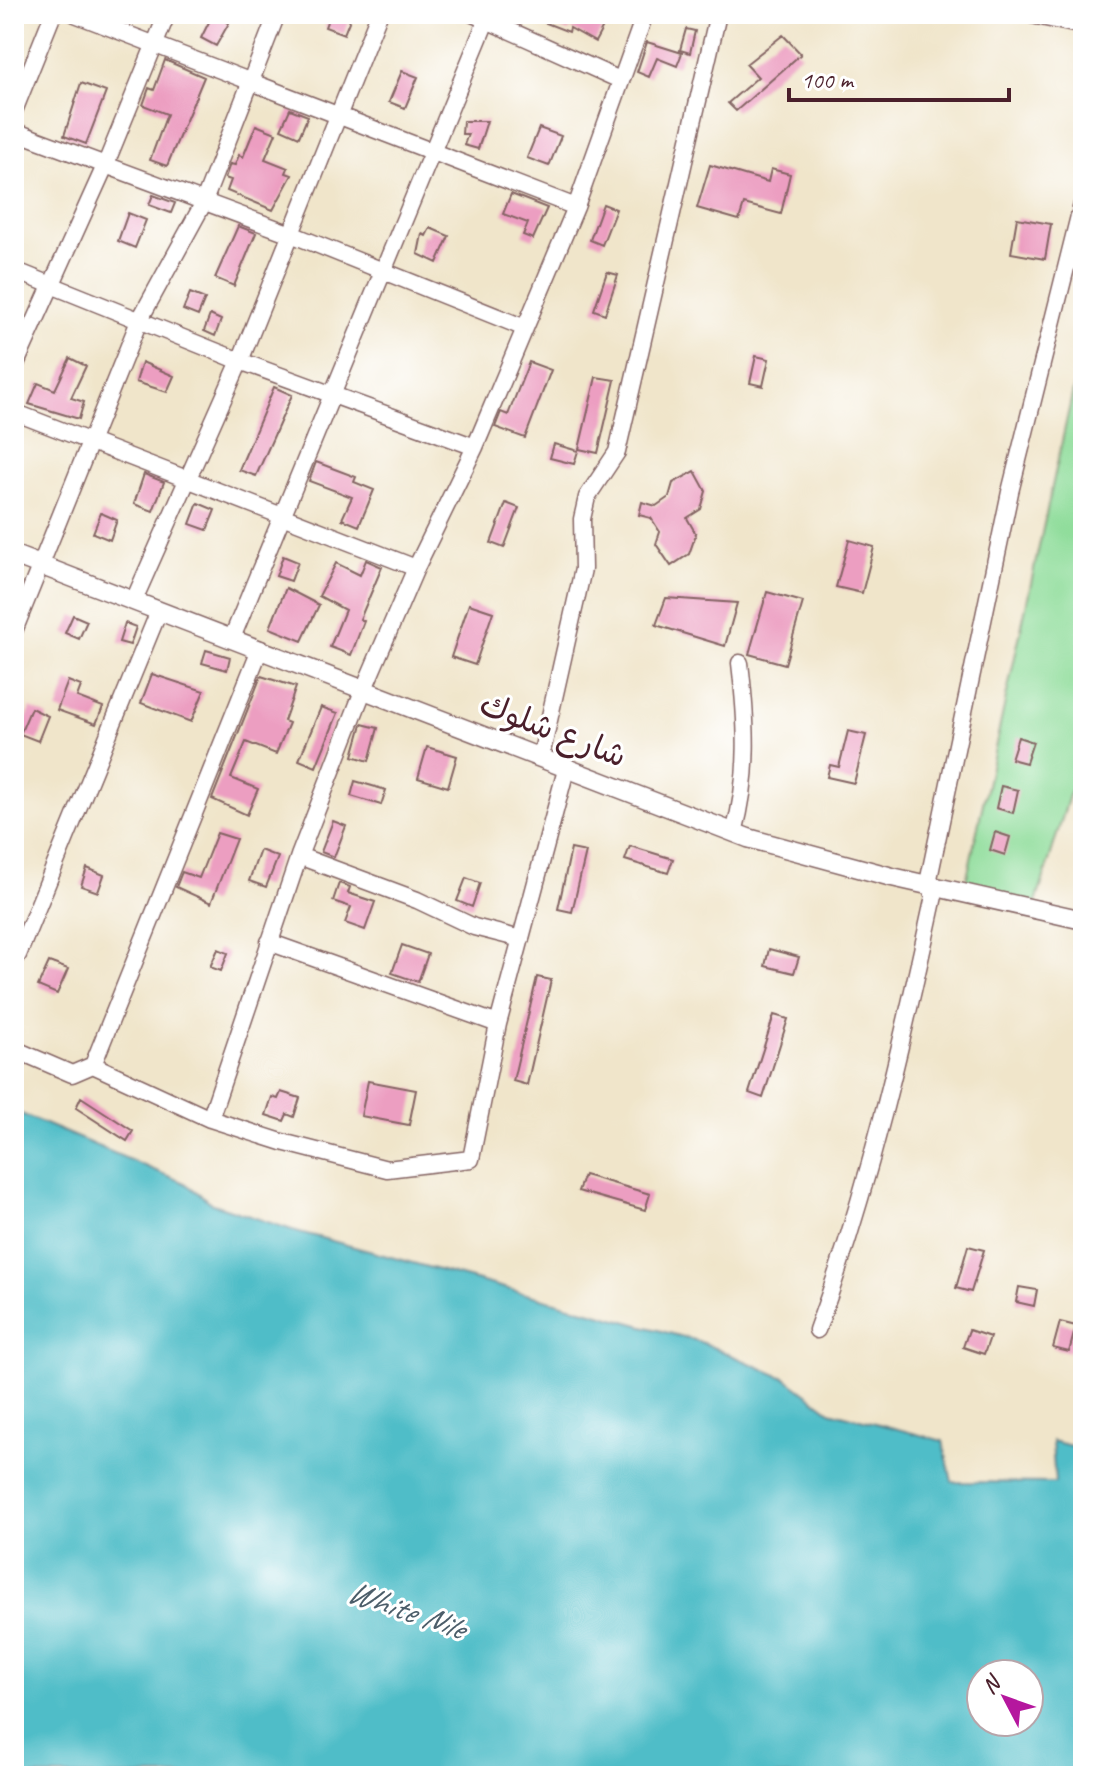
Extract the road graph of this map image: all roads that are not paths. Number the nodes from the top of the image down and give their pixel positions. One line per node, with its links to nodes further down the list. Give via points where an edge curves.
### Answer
1 (53, 14): 14 (street)
2 (75, 14): 11 (street)
3 (167, 14): 11 (street)
4 (277, 14): 13 (street)
5 (379, 14): 15 (street)
6 (645, 14): 12 (street)
7 (718, 14): 46 (street, via 617,452 587,497 583,569)
8 (1027, 14): 10 (street)
9 (483, 16): 12 (street); 17 (street)
10 (1083, 26)
11 (155, 43): 13 (street); 18 (street)
12 (620, 80): 21 (street)
13 (252, 81): 15 (street); 20 (street)
14 (14, 111)
15 (337, 114): 17 (street); 22 (street)
16 (14, 131): 18 (street)
17 (433, 151): 21 (street); 24 (street)
18 (105, 166): 20 (street); 25 (street)
19 (1083, 200): 50 (street, via 1010,492)
20 (203, 204): 22 (street); 26 (street)
21 (576, 207): 27 (street)
22 (291, 234): 24 (street); 28 (street)
23 (14, 270): 25 (street)
24 (383, 273): 27 (street); 30 (street)
25 (52, 284): 26 (street); 29 (street)
26 (139, 321): 28 (street); 32 (street)
27 (525, 328): 33 (street)
28 (240, 361): 30 (street); 34 (street)
29 (14, 368)
30 (334, 393): 33 (street); 35 (street)
31 (14, 412): 32 (street)
32 (92, 443): 34 (street); 37 (street)
33 (475, 447): 38 (street)
34 (186, 480): 35 (street); 39 (street)
35 (283, 515): 38 (street); 42 (street)
36 (14, 555): 37 (street, شارع شلوك)
37 (41, 564): 39 (street, شارع شلوك); 41 (street)
38 (416, 568): 45 (street)
39 (134, 600): 40 (street, شارع شلوك)
40 (159, 611): 42 (street, شارع شلوك); 54 (street)
41 (14, 631)
42 (232, 638): 43 (street, شارع شلوك)
43 (260, 649): 45 (street, شارع شلوك); 57 (street)
44 (740, 663): 48 (street, via 745,791)
45 (363, 691): 46 (street, شارع شلوك); 49 (street)
46 (541, 756): 47 (street, شارع شلوك)
47 (567, 766): 48 (street, شارع شلوك); 52 (street)
48 (734, 833): 50 (street, شارع شلوك)
49 (299, 856): 52 (street, via 474,927); 53 (street)
50 (928, 883): 51 (street, شارع شلوك); 59 (street, via 934,896 901,1049 850,1238)
51 (1083, 920)
52 (521, 939): 55 (street)
53 (269, 942): 55 (street); 58 (street)
54 (18, 955)
55 (498, 1024): 58 (street, via 471,1159 387,1169)
56 (14, 1049): 57 (street, via 72,1074)
57 (93, 1065): 58 (street)
58 (210, 1119)
59 (817, 1330)

